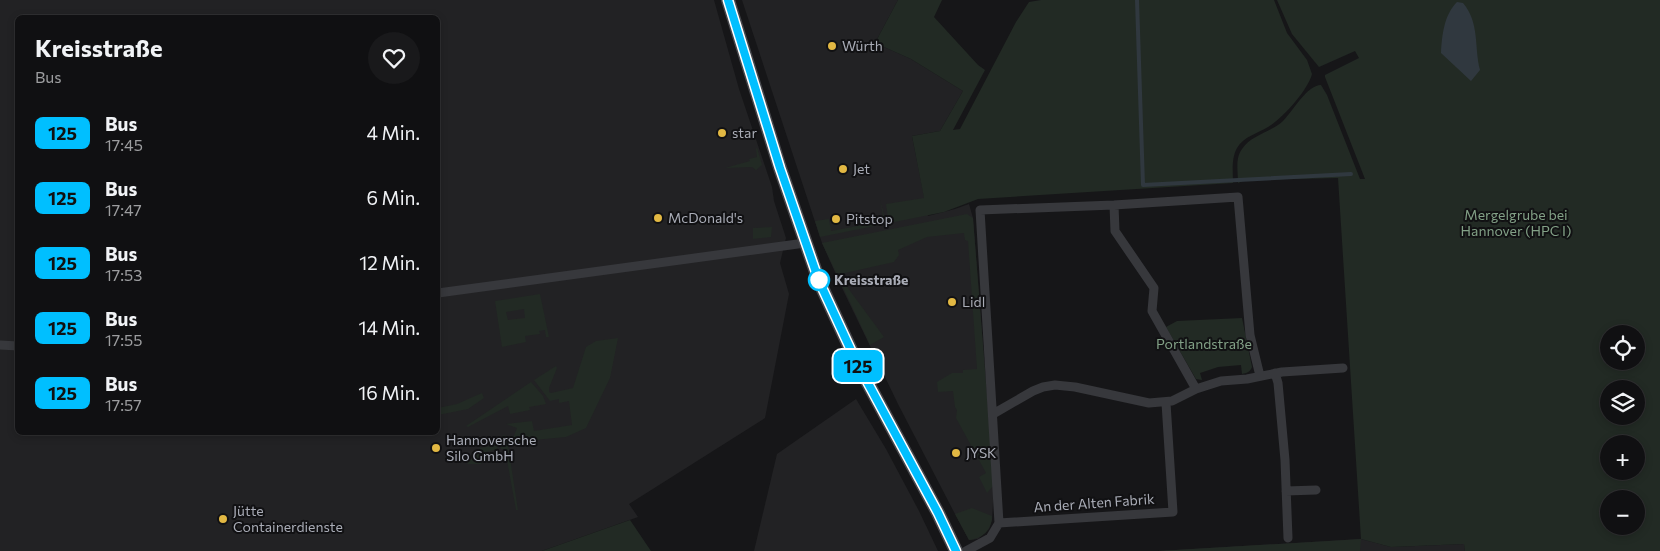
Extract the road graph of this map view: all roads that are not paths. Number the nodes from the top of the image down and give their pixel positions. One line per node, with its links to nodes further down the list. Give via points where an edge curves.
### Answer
1 (728, 0): 3 (main road)
2 (1114, 205): 9 (street, via 1238,198 1250,335); 10 (street, via 1115,231 1154,288 1152,311); 12 (street, via 980,210)
3 (805, 243): 4 (street); 17 (main road, via 852,353)
4 (440, 293)
5 (0, 345): 6 (street)
6 (15, 346)
7 (1343, 368): 8 (street)
8 (1275, 373): 9 (street); 14 (street)
9 (1260, 376): 10 (street)
10 (1196, 388): 11 (street)
11 (1166, 403): 12 (street, via 1149,403 1055,385 1042,386); 15 (street, An der Alten Fabrik, via 1173,512)
12 (993, 414): 15 (street)
13 (1316, 490): 14 (street)
14 (1286, 491): 16 (street)
15 (998, 523): 18 (street, via 990,538)
16 (1288, 538)
17 (956, 551)
18 (966, 551)

